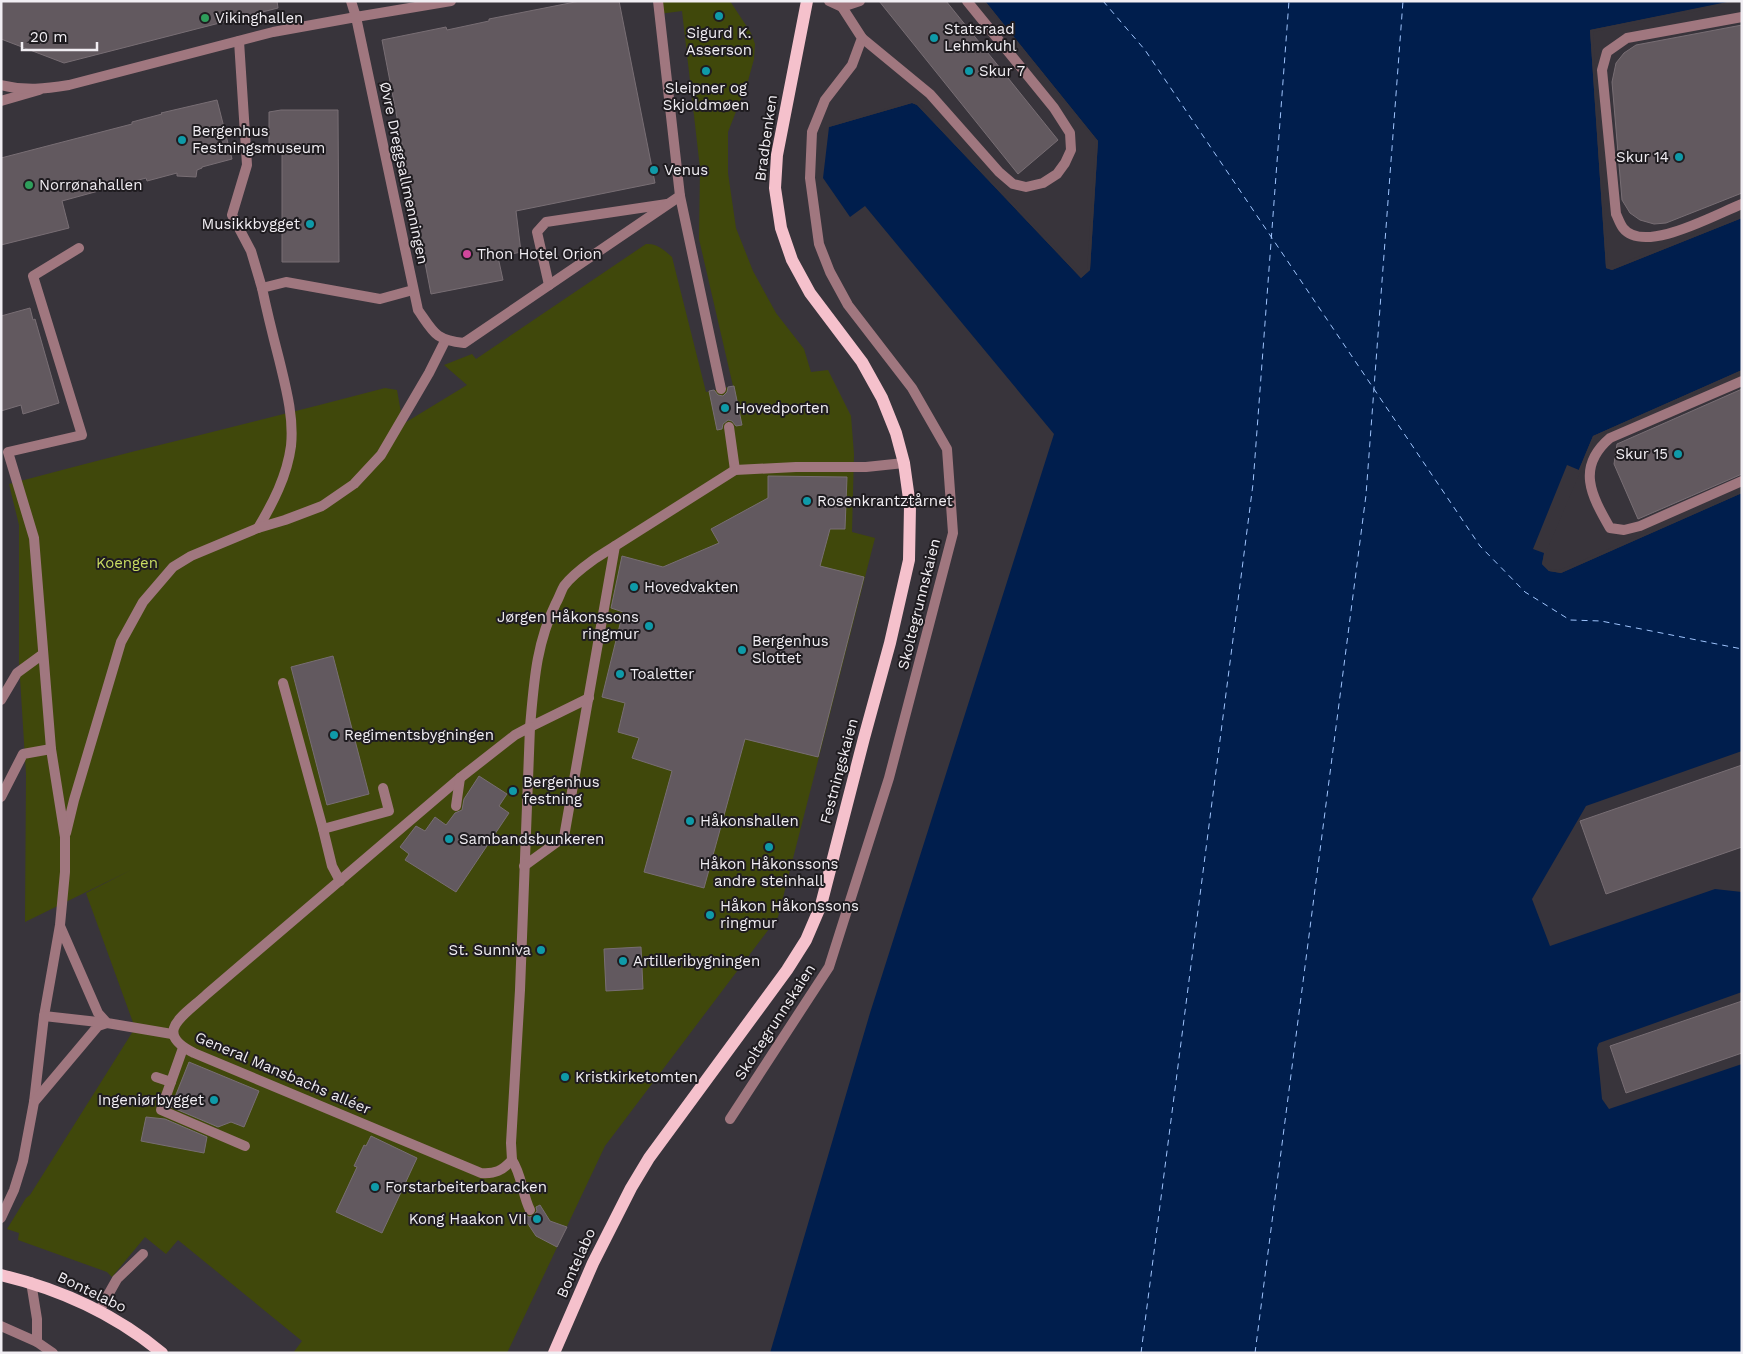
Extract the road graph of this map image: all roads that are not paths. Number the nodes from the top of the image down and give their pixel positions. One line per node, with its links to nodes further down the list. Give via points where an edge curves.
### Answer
1 (352, 1): 9 (street, Øvre Dreggsallmenningen)
2 (450, 1): 9 (street)
3 (658, 1): 16 (street)
4 (807, 1): 23 (main road, Bradbenken, via 777,155 775,188 781,228 792,260 810,293)
5 (830, 1): 8 (street)
6 (860, 1): 8 (street)
7 (967, 1): 11 (street, via 1054,108 1070,133 1071,150 1065,163 1057,174 1043,183 1026,187 1013,184 930,94)
8 (842, 7): 11 (street)
9 (356, 17): 12 (street); 22 (street, Øvre Dreggsallmenningen)
10 (1742, 17): 18 (street, via 1627,38 1607,52 1602,70 1616,214 1623,229 1638,237 1654,238)
11 (862, 38): 56 (street, Skoltegrunnskaien, via 852,65 825,100 812,132 810,178 819,244 848,305 912,388 947,449 953,533 889,778 829,967)
12 (239, 41): 14 (street); 21 (street, via 247,166 232,215 251,251)
13 (1, 85): 14 (street, via 19,90)
14 (44, 89): 15 (street)
15 (1, 101)
16 (680, 196): 17 (street); 26 (street)
17 (667, 204): 20 (street); 20 (street, via 546,222 537,232)
18 (1742, 204)
19 (79, 248): 28 (street, via 33,276 82,435)
20 (549, 285): 24 (street, via 464,343)
21 (262, 288): 22 (street, via 286,282 380,299); 32 (street, via 292,421 291,447 284,475)
22 (413, 290): 24 (street, Øvre Dreggsallmenningen, via 418,310 433,332)
23 (834, 325): 29 (main road, Festningskaien, via 862,362 882,398)
24 (446, 341): 32 (street, via 382,455 354,484 322,506)
25 (1742, 381): 31 (street, via 1610,438 1599,448 1590,473 1591,489 1610,528 1624,530)
26 (721, 389)
27 (729, 427): 30 (street)
28 (5, 455): 34 (street, via 34,538)
29 (904, 463): 30 (street); 59 (main road, Festningskaien, via 910,506 909,560 821,904 806,940 787,970 649,1158)
30 (734, 470): 33 (street)
31 (1742, 481)
32 (258, 528): 45 (street, via 206,548 172,568 143,602 122,642)
33 (615, 546): 36 (street); 38 (street, via 578,571 564,586 540,646)
34 (44, 654): 37 (street, via 17,673); 39 (street)
35 (283, 683): 44 (street)
36 (588, 698): 38 (street, General Mansbachs alléer); 46 (street, via 564,837)
37 (1, 700)
38 (530, 727): 40 (street, General Mansbachs alléer); 46 (street)
39 (50, 749): 42 (street, via 23,754); 45 (street)
40 (460, 778): 43 (street); 47 (street, General Mansbachs alléer)
41 (383, 788): 44 (street, via 389,811)
42 (1, 796)
43 (456, 806)
44 (323, 829): 47 (street, via 332,866)
45 (65, 837): 48 (street)
46 (524, 866): 58 (street)
47 (340, 881): 51 (street, General Mansbachs alléer, via 207,994 175,1024)
48 (60, 925): 49 (street); 50 (street, via 98,1013)
49 (44, 1016): 50 (street); 55 (street)
50 (107, 1023): 51 (street); 55 (street, via 98,1026)
51 (172, 1034): 52 (street, General Mansbachs alléer)
52 (184, 1048): 54 (street); 58 (street, General Mansbachs alléer, via 481,1173 492,1174 504,1169)
53 (156, 1077): 54 (street)
54 (171, 1082): 57 (street, via 159,1114)
55 (34, 1102): 61 (street, via 23,1161)
56 (730, 1119)
57 (245, 1146)
58 (512, 1160): 60 (street, via 518,1168)
59 (632, 1188): 70 (main road, Bontelabo, via 593,1263)
60 (530, 1210)
61 (1, 1218)
62 (143, 1254): 65 (street, via 118,1279)
63 (1, 1275): 64 (main road, Bontelabo)
64 (31, 1282): 65 (main road, Bontelabo); 67 (street)
65 (99, 1311): 69 (main road, Bontelabo, via 131,1329)
66 (1, 1326): 67 (street)
67 (37, 1342): 68 (street)
68 (53, 1353)
69 (162, 1353)
70 (554, 1353)

